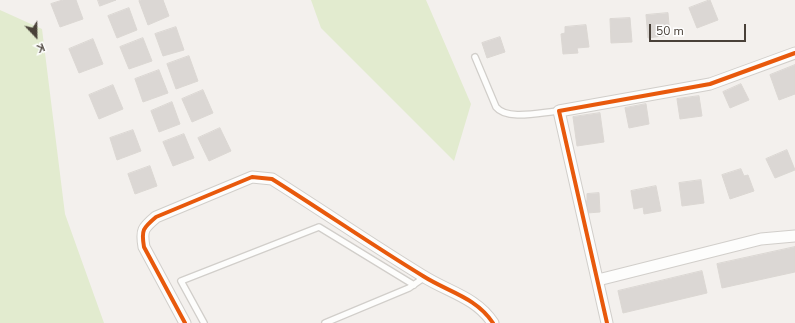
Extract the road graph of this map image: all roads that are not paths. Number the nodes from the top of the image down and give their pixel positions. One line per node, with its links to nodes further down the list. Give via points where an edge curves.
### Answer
1 (795, 53): 3 (street, via 710,84)
2 (476, 57): 3 (lane, via 496,107 502,113 517,115)
3 (559, 111): 6 (street)
4 (795, 236): 6 (street, via 761,239)
5 (425, 277): 7 (lane); 8 (street, via 272,179 252,177 156,216 145,226 142,235 144,247); 11 (street, via 477,304)
6 (598, 280): 12 (street)
7 (414, 285): 9 (lane, via 319,227 181,280); 10 (lane)
8 (185, 323)
9 (204, 323)
10 (325, 323)
11 (493, 323)
12 (607, 323)

